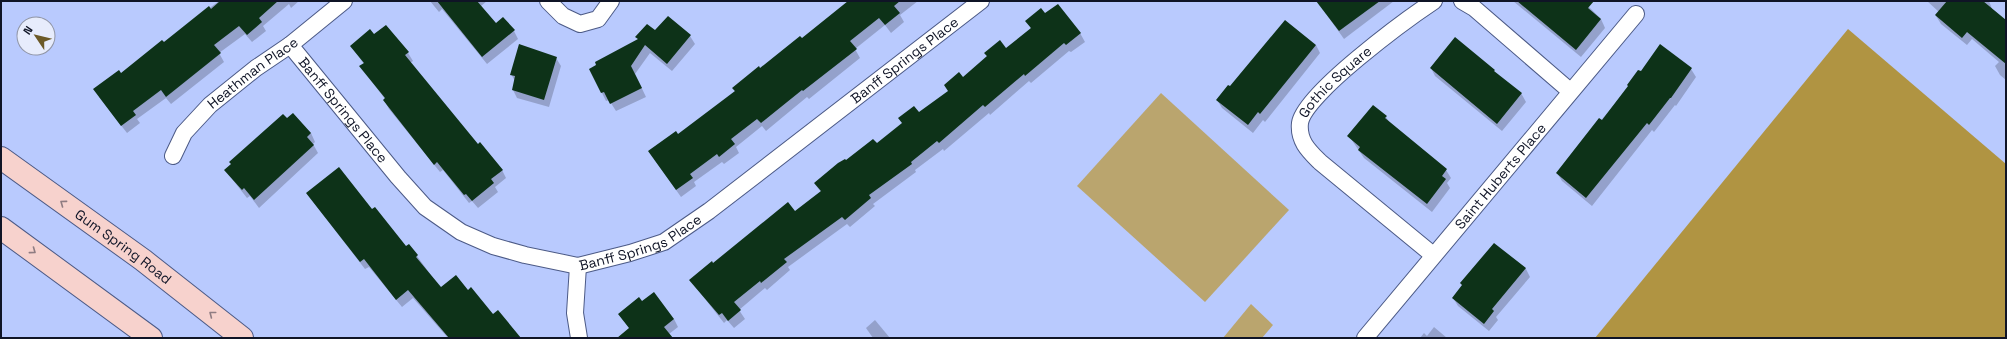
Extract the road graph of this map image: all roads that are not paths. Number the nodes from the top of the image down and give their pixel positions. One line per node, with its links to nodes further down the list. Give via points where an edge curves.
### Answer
1 (344, 1): 8 (street, Heathman Place)
2 (548, 1): 3 (street, via 562,16 580,24 598,19)
3 (610, 1)
4 (981, 1): 14 (street, Banff Springs Place, via 709,211 664,242)
5 (1434, 1): 13 (street, Gothic Square, via 1325,87 1303,113 1300,123 1301,140 1310,152)
6 (1462, 1): 9 (street, via 1474,8)
7 (1636, 14): 9 (street, Saint Huberts Place)
8 (290, 45): 10 (street, Heathman Place, via 210,105 184,133); 14 (street, Banff Springs Place, via 425,207 461,232 493,246)
9 (1570, 91): 13 (street, Saint Huberts Place)
10 (172, 156)
11 (1, 158): 16 (main road, Gum Spring Road, one-way to 11, via 143,260)
12 (1, 228): 15 (main road, one-way to 15)
13 (1433, 255): 18 (street, Saint Huberts Place)
14 (578, 266): 17 (street, via 575,313)
15 (151, 338)
16 (242, 338)
17 (579, 338)
18 (1364, 338)

